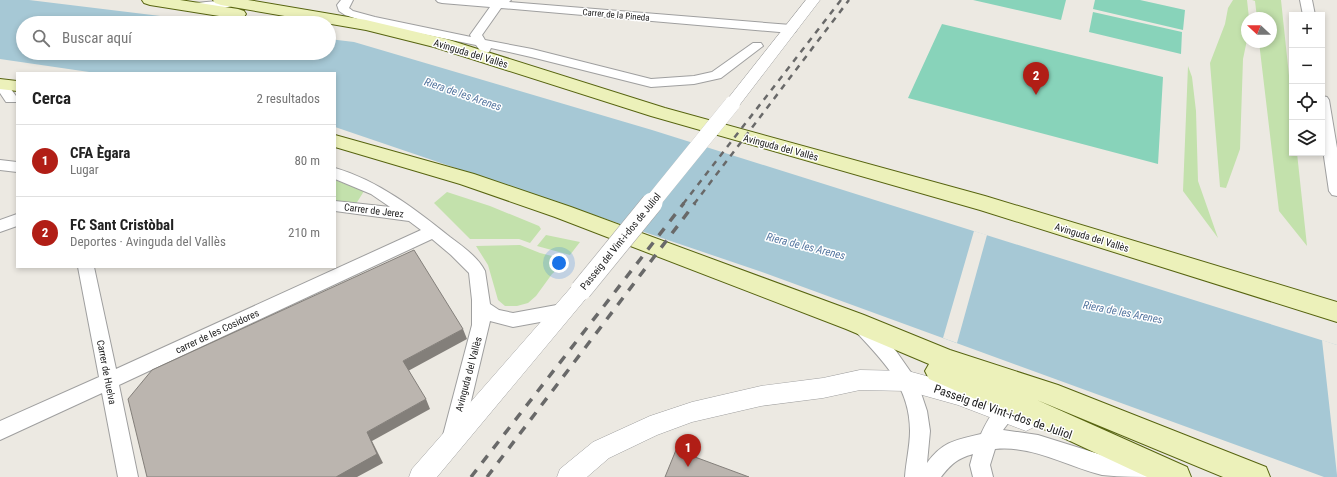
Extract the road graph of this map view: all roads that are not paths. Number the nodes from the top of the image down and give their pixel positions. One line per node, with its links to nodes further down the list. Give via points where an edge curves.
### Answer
1 (150, 0): 9 (main road)
2 (221, 0): 7 (main road, Avinguda del Vallès)
3 (347, 0): 17 (street, Avinguda del Vallès, via 343,9 349,13)
4 (442, 0): 8 (street, Carrer de la Pineda)
5 (813, 0): 15 (street, Passeig del Vint-i-dos de Juliol)
6 (1306, 0): 10 (street)
7 (239, 1): 9 (street, via 220,6); 12 (main road, Avinguda del Vallès)
8 (502, 2): 15 (street, Carrer de la Pineda); 17 (street, via 476,35)
9 (192, 6): 11 (main road)
10 (1308, 12)
11 (257, 16)
12 (318, 16)
13 (336, 19): 17 (main road, Avinguda del Vallès)
14 (336, 28): 39 (main road, Avinguda del Vallès, via 465,60 767,155 985,215)
15 (791, 29): 36 (street, Passeig del Vint-i-dos de Juliol, bridge)
16 (757, 46): 17 (street, Avinguda del Vallès, via 716,75 694,80 651,83 532,53)
17 (478, 48): 37 (main road, Avinguda del Vallès, via 494,60 658,112 985,204)
18 (0, 72): 19 (main road)
19 (16, 74)
20 (0, 84): 21 (main road)
21 (11, 95)
22 (1325, 118): 28 (street)
23 (336, 140): 38 (main road, via 514,194)
24 (336, 155): 40 (main road, via 400,170 509,203)
25 (0, 165): 26 (street)
26 (16, 167)
27 (336, 173): 30 (street, Avinguda del Vallès, via 376,190)
28 (1337, 191)
29 (336, 206): 30 (street, Carrer de Jerez)
30 (413, 215): 33 (street, Avinguda del Vallès)
31 (16, 220): 32 (street)
32 (0, 226)
33 (434, 231): 35 (street, Avinguda del Vallès, via 477,271); 42 (street, carrer de les Cosidores)
34 (86, 268): 42 (street, Carrer de Huelva)
35 (482, 308): 36 (street, via 495,316 513,320); 45 (street, Avinguda del Vallès, via 481,325)
36 (562, 311): 45 (street, Passeig del Vint-i-dos de Juliol)
37 (1337, 312)
38 (855, 322): 40 (street); 47 (main road, via 945,359 1086,407)
39 (1337, 325)
40 (882, 346): 41 (street); 43 (main road)
41 (908, 381): 43 (street, Passeig del Vint-i-dos de Juliol); 51 (street, Passeig del Vint-i-dos de Juliol, via 860,380 761,396 692,412 650,427 601,450); 52 (street, via 920,430)
42 (108, 382): 44 (street, carrer de les Cosidores); 49 (street, Carrer de Huelva)
43 (1012, 409): 46 (street, via 995,425); 47 (street, via 1034,402 1050,405 1122,432); 48 (main road)
44 (0, 431)
45 (451, 441): 50 (street, Passeig del Vint-i-dos de Juliol)
46 (988, 441): 48 (street, via 1007,439 1038,444 1102,465); 53 (street, via 955,450 943,458); 54 (street, via 980,465)
47 (1214, 461): 55 (main road)
48 (1176, 476)
49 (128, 477)
50 (421, 477)
51 (569, 477)
52 (915, 477)
53 (929, 477)
54 (983, 477)
55 (1256, 477)

